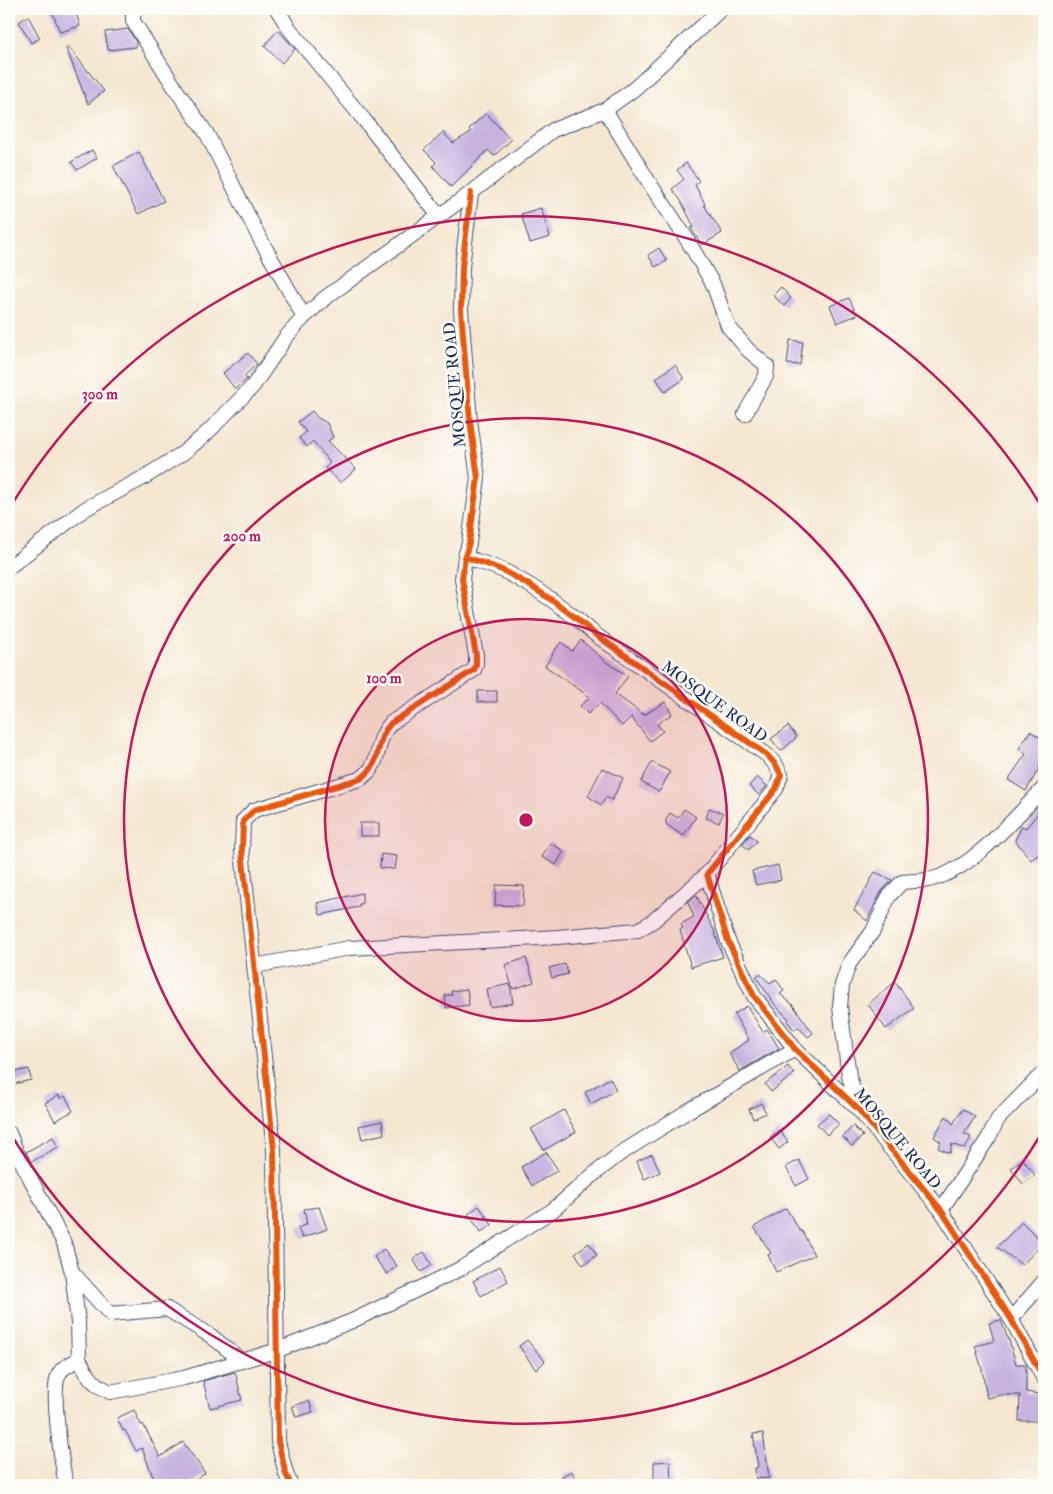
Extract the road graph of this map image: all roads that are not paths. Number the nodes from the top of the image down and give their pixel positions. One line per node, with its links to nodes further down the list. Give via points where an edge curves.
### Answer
1 (137, 9): 7 (street, via 132,13 133,22 207,134)
2 (277, 9): 6 (street)
3 (721, 9): 4 (street)
4 (606, 110): 5 (street, via 554,130); 8 (street, via 688,241 712,284 728,326 767,366 766,376)
5 (471, 194): 6 (street); 9 (street, MOSQUE ROAD, via 460,310 478,478)
6 (439, 216): 7 (street)
7 (304, 316): 10 (street, via 253,386 207,433 167,463 85,509)
8 (745, 414)
9 (465, 557): 12 (street, MOSQUE ROAD, via 506,572 534,588 767,755 776,765 781,776 776,789); 13 (street, via 462,579 476,655 474,670 391,722 384,730 377,758 367,775 254,810 243,821 242,851)
10 (9, 568)
11 (1044, 788): 16 (street, via 962,866 929,880 902,882 889,896 873,931 849,964 842,985 840,1007 850,1076)
12 (707, 874): 13 (street, via 638,930 349,948); 14 (street, MOSQUE ROAD, via 728,941 754,996)
13 (255, 966): 22 (street, via 274,1150)
14 (795, 1049): 16 (street, MOSQUE ROAD); 22 (street, via 621,1153 553,1210 460,1269 352,1321)
15 (1044, 1072): 18 (street, via 998,1119)
16 (860, 1110): 18 (street, MOSQUE ROAD)
17 (9, 1133): 19 (street, via 64,1243)
18 (941, 1210): 21 (street, MOSQUE ROAD)
19 (72, 1272): 23 (street); 24 (street, via 110,1314 167,1309)
20 (1044, 1281): 21 (street)
21 (1011, 1319): 25 (street, MOSQUE ROAD)
22 (278, 1350): 24 (street); 27 (street, via 278,1442)
23 (79, 1359): 24 (street, via 92,1380 110,1392 184,1378); 26 (street, via 63,1368 55,1388)
24 (242, 1361)
25 (1044, 1379)
26 (66, 1485)
27 (291, 1485)

